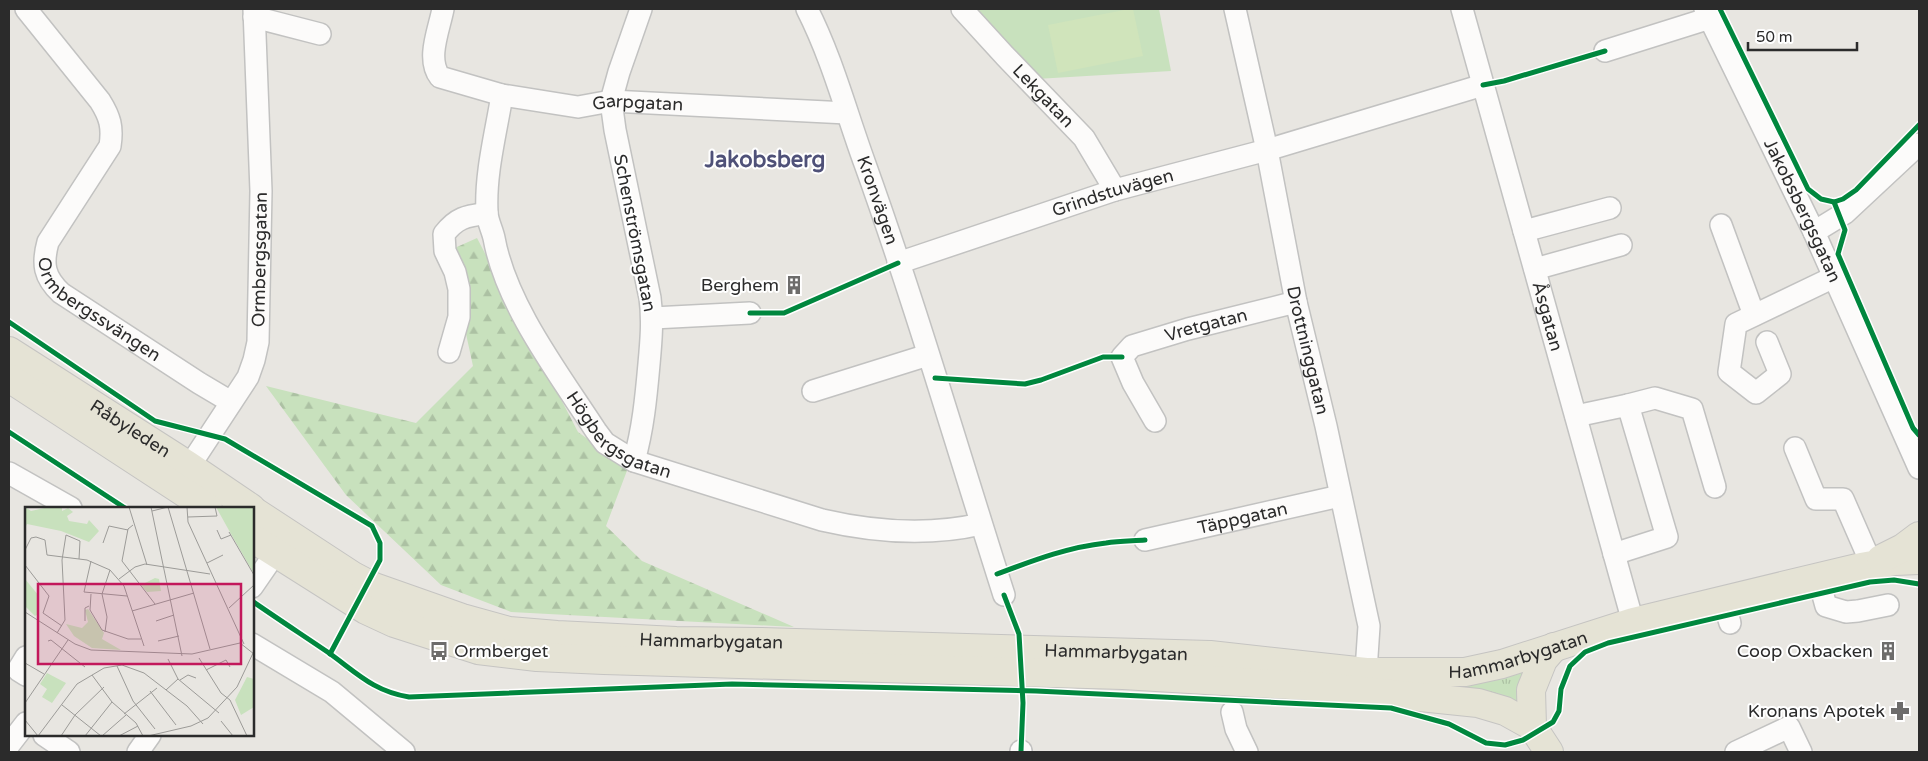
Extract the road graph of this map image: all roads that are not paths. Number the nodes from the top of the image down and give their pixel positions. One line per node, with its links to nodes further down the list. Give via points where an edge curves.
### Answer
1 (26, 9): 38 (street, Ormbergssvängen, via 100,101 109,116 112,135 110,146 48,242 44,256 50,283)
2 (443, 9): 13 (street, Garpgatan, via 432,62 440,77)
3 (641, 9): 14 (street, Schenströmsgatan)
4 (807, 9): 15 (street, Kronvägen)
5 (962, 9): 18 (street, Lekgatan, via 1084,138)
6 (1235, 9): 17 (street, Drottninggatan)
7 (1462, 9): 12 (street, Åsgatan)
8 (254, 13): 10 (street); 38 (street, Ormbergsgatan, via 261,191 258,342 248,378)
9 (1707, 13): 11 (street); 23 (street, Jakobsbergsgatan)
10 (320, 34)
11 (1605, 51)
12 (1483, 85): 17 (street, Grindstuvägen); 22 (street, Åsgatan)
13 (502, 95): 14 (street, Garpgatan, via 578,107); 20 (street, Högbergsgatan)
14 (611, 102): 15 (street, Garpgatan); 31 (street, Schenströmsgatan)
15 (847, 113): 25 (street, Kronvägen)
16 (1919, 144): 23 (street, via 1845,213)
17 (1267, 150): 18 (street, Grindstuvägen); 28 (street, Drottninggatan)
18 (1116, 190): 25 (street, Grindstuvägen)
19 (1610, 208): 22 (street)
20 (487, 213): 34 (street, via 464,217 452,223 444,234 445,251 459,289 459,317); 43 (street, Högbergsgatan, via 508,286 533,332 605,443)
21 (1721, 225): 30 (street)
22 (1524, 231): 26 (street, Åsgatan)
23 (1814, 232): 27 (street, Jakobsbergsgatan)
24 (1621, 245): 26 (street)
25 (898, 263): 35 (street, Kronvägen)
26 (1535, 269): 40 (street, Åsgatan)
27 (1834, 277): 30 (street); 44 (street, Jakobsbergsgatan)
28 (1296, 302): 41 (street, Vretgatan, via 1132,346 1122,357); 48 (street, Drottninggatan)
29 (750, 313): 31 (street)
30 (1754, 315): 32 (street, via 1736,324 1729,372 1756,393 1780,374)
31 (652, 318): 43 (street, Schenströmsgatan, via 645,416)
32 (1767, 342)
33 (9, 351): 46 (main road, Råbyleden)
34 (449, 352)
35 (928, 356): 37 (street); 53 (street, Kronvägen)
36 (9, 378): 46 (main road, Råbyleden)
37 (812, 390)
38 (232, 402): 46 (street, Ormbergsgatan)
39 (1628, 404): 40 (street); 47 (street, via 1655,398 1692,409); 58 (street, via 1667,537)
40 (1576, 416): 58 (street, Åsgatan)
41 (1155, 420)
42 (1795, 448): 60 (street, via 1816,499 1842,499)
43 (634, 461): 53 (street, Högbergsgatan, via 853,527 918,531 962,529)
44 (1919, 468)
45 (9, 473): 49 (street)
46 (183, 477): 50 (main road, Råbyleden); 51 (main road, Råbyleden)
47 (1715, 487)
48 (1340, 496): 56 (street, Täppgatan); 70 (street, Drottninggatan, via 1369,626)
49 (68, 507)
50 (207, 507)
51 (248, 507)
52 (254, 511): 57 (main road, Råbyleden)
53 (981, 524): 63 (street, Kronvägen)
54 (1919, 536): 60 (main road, Hammarbygatan, via 1903,548)
55 (254, 538): 57 (main road)
56 (1145, 540)
57 (282, 543): 62 (street); 70 (main road, Hammarbygatan, via 366,610 394,623 478,650 604,660 1123,675 1324,687)
58 (1614, 554): 65 (street, Åsgatan)
59 (1919, 560): 60 (main road, Hammarbygatan)
60 (1866, 565): 61 (main road, Hammarbygatan)
61 (1818, 577): 64 (street, via 1826,606 1846,612); 65 (main road, Hammarbygatan, via 1726,612)
62 (254, 584)
63 (1004, 595)
64 (1888, 605)
65 (1633, 622): 67 (main road, Hammarbygatan)
66 (254, 645): 81 (street, via 332,692)
67 (1554, 647): 70 (main road, Hammarbygatan, via 1465,672); 73 (main road, via 1543,660 1531,690)
68 (25, 659): 69 (street, via 18,670)
69 (25, 674)
70 (1366, 682): 73 (main road, Hammarbygatan, via 1478,703 1505,711)
71 (1232, 712): 82 (street)
72 (25, 723): 77 (street)
73 (1532, 726): 83 (main road)
74 (45, 736): 78 (street)
75 (150, 736): 79 (street)
76 (152, 736): 80 (street)
77 (9, 745)
78 (69, 752)
79 (138, 752)
80 (161, 752)
81 (404, 752)
82 (1247, 752)
83 (1549, 752)
84 (1736, 752): 85 (street, via 1789,727)
85 (1801, 752)

